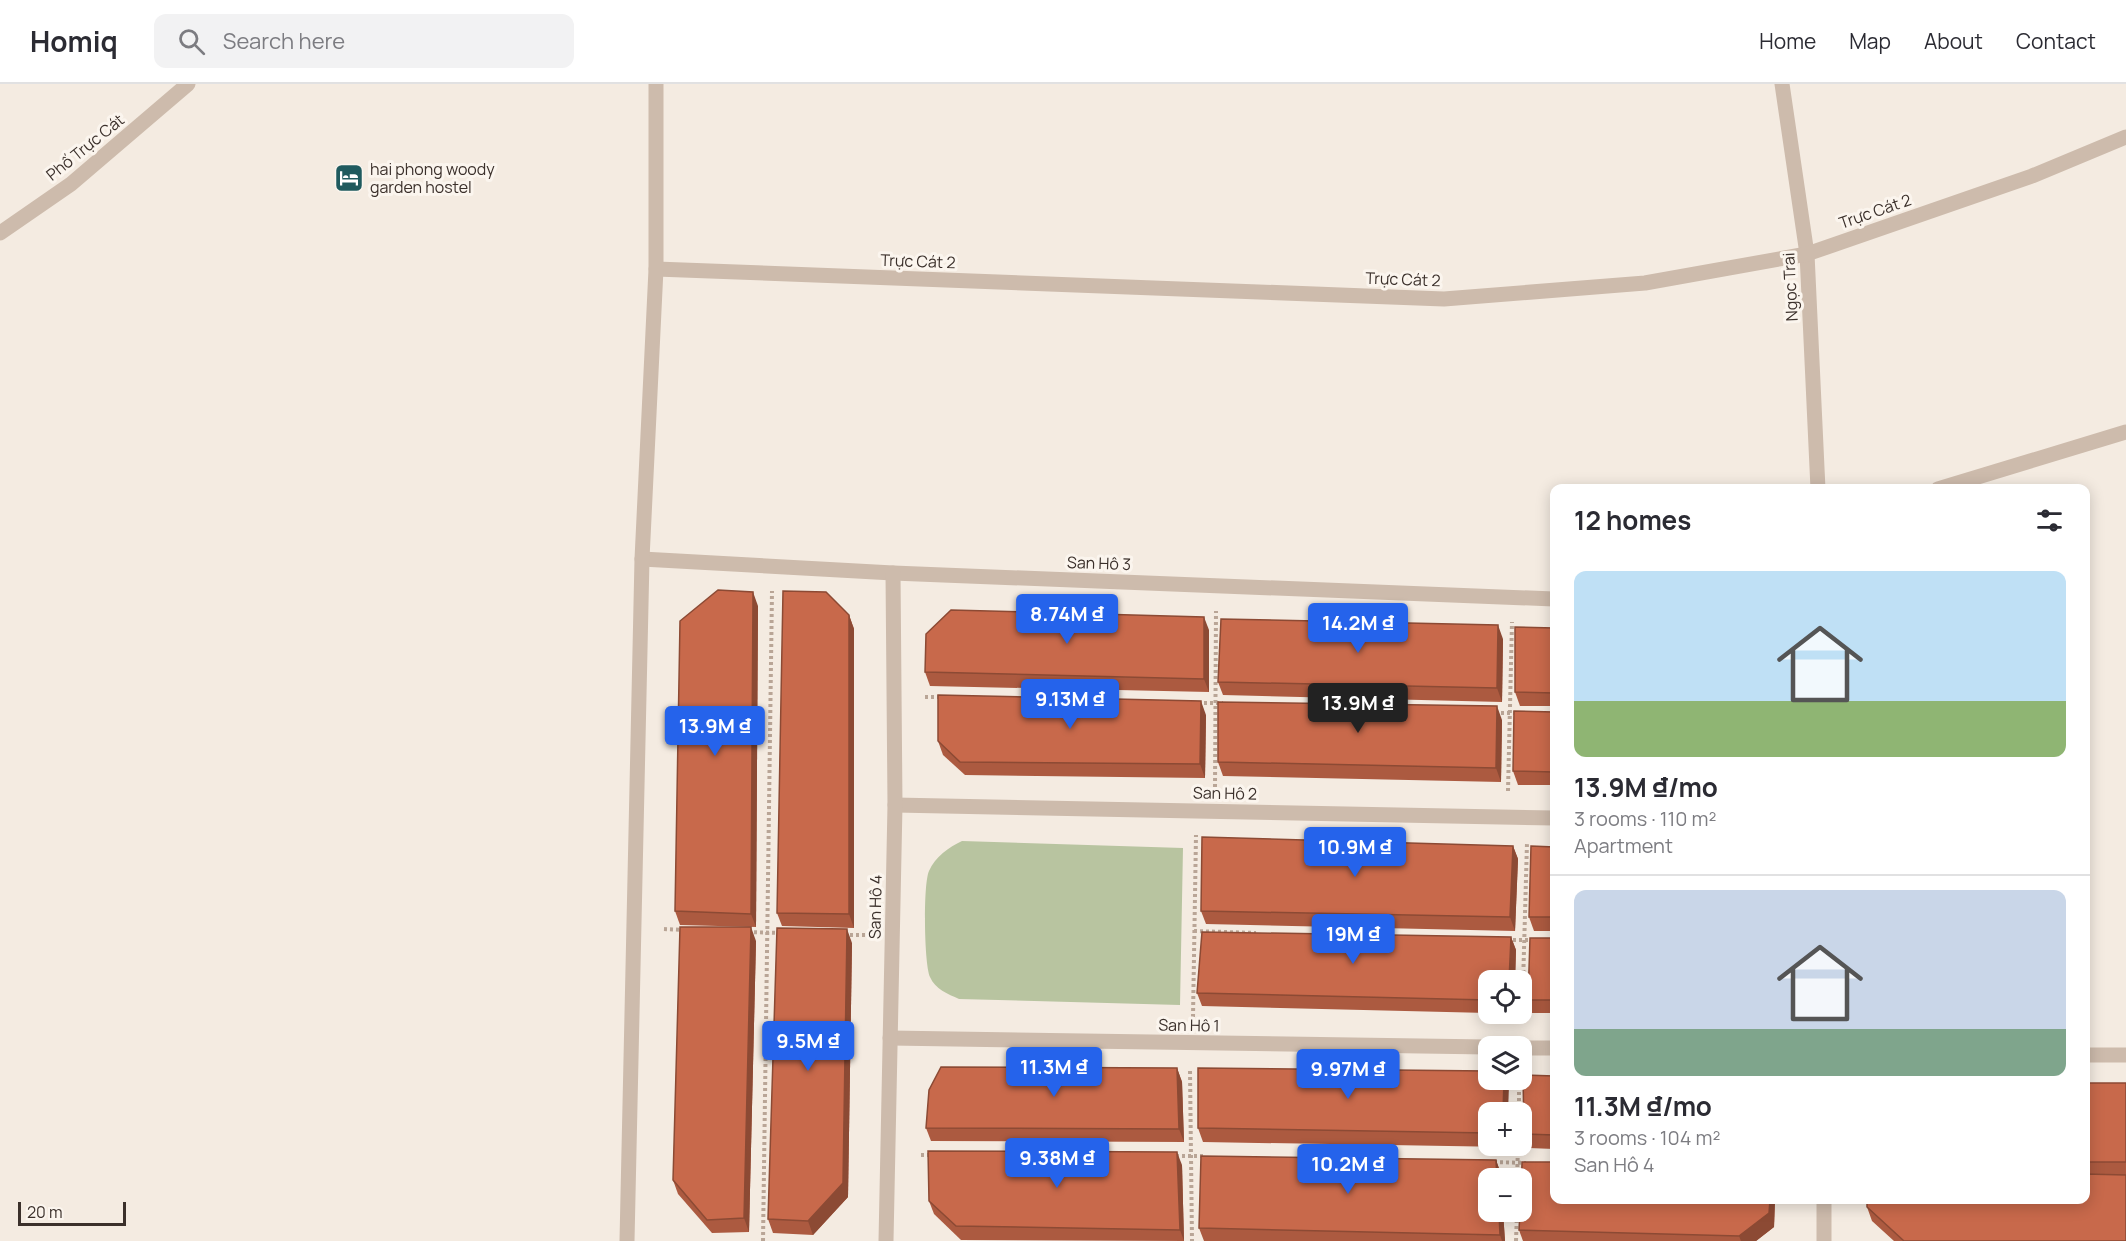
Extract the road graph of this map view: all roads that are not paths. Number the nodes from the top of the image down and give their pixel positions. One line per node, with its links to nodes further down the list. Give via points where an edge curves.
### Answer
1 (188, 84): 5 (street, Phố Trực Cát, via 71,184)
2 (656, 84): 7 (street)
3 (1782, 84): 6 (street, Ngọc Trai)
4 (2126, 137): 6 (street, Trực Cát 2, via 2032,176)
5 (0, 233)
6 (1807, 254): 7 (street, Trực Cát 2, via 1645,283 1444,299); 9 (street, Ngọc Trai)
7 (656, 268): 11 (street)
8 (2126, 432): 10 (street)
9 (1818, 484)
10 (1954, 484)
11 (642, 559): 12 (street, San Hô 3); 23 (street)
12 (893, 573): 13 (street, San Hô 3); 14 (street, San Hô 4)
13 (1550, 599)
14 (895, 805): 15 (street, San Hô 2); 16 (street, San Hô 4)
15 (1550, 818)
16 (890, 1038): 17 (street, San Hô 1); 24 (street, San Hô 4)
17 (1478, 1047)
18 (1532, 1048): 19 (street)
19 (1550, 1048)
20 (2090, 1055): 21 (street)
21 (2126, 1055)
22 (1824, 1204): 25 (street)
23 (627, 1241)
24 (886, 1241)
25 (1824, 1241)

